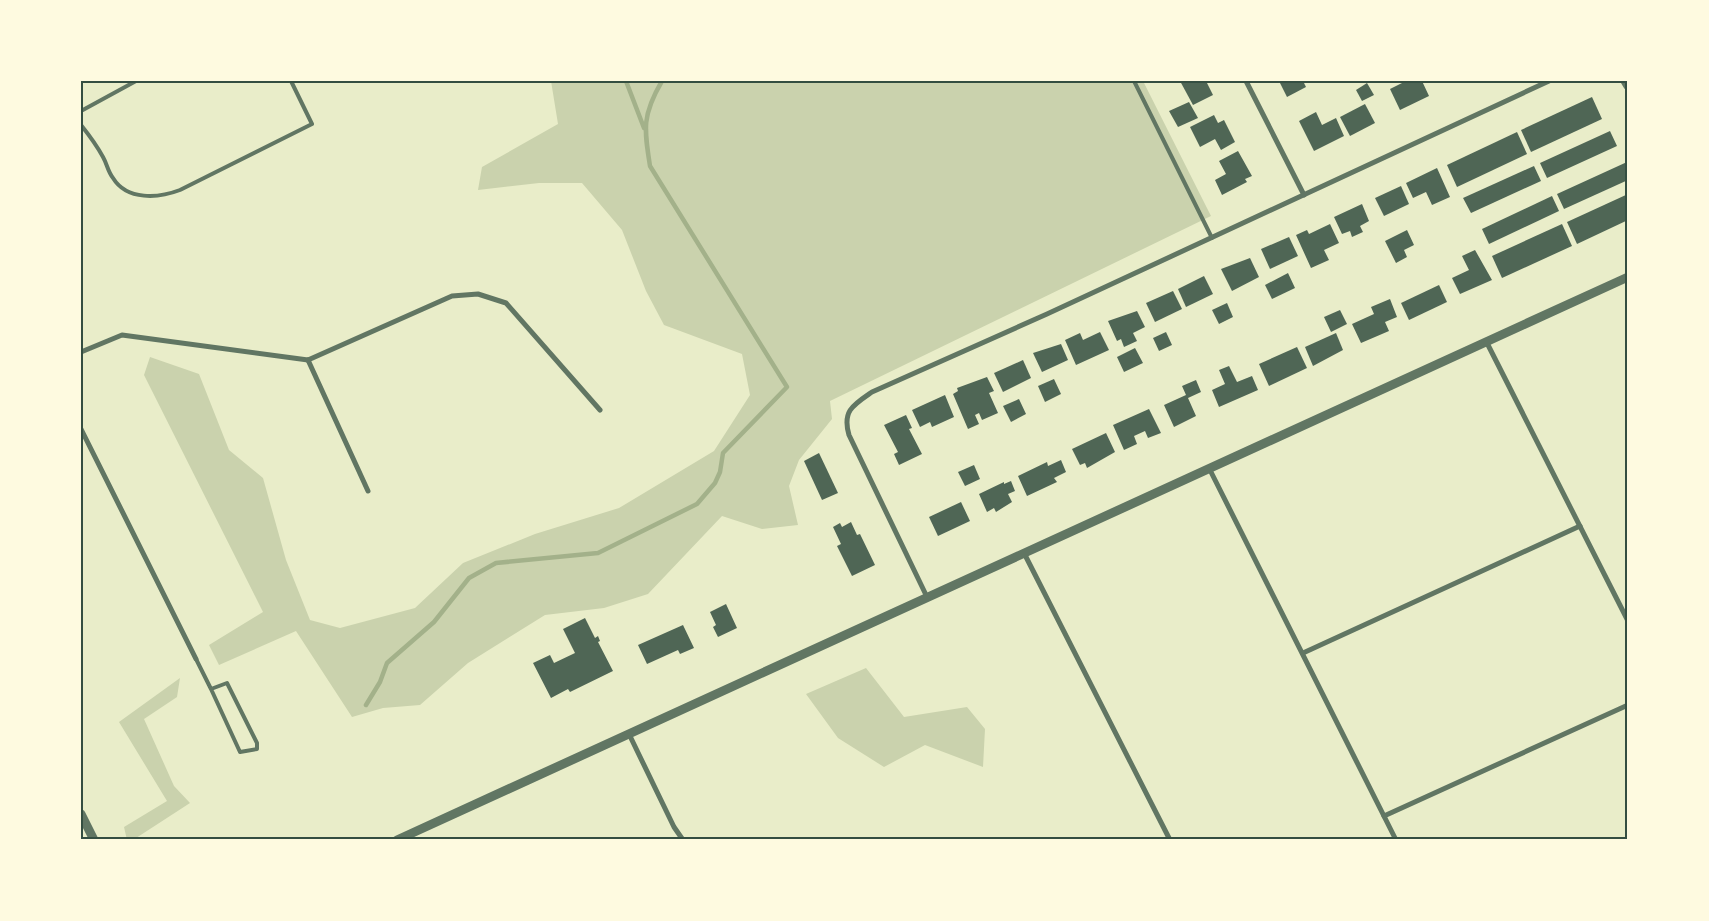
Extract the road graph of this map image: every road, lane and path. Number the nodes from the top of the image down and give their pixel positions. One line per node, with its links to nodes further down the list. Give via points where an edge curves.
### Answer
1 (136, 81): 8 (lane)
2 (291, 81): 9 (lane, via 312,124 180,190 159,196 132,192 117,184)
3 (1134, 81): 11 (lane)
4 (1246, 81): 10 (street)
5 (1549, 81): 10 (street)
6 (1625, 81): 7 (street)
7 (1628, 86)
8 (81, 111)
9 (81, 125)
10 (1304, 195): 11 (street)
11 (1212, 238): 22 (street, via 872,392 847,414 848,436)
12 (1628, 276): 13 (street)
13 (1486, 341): 18 (street); 20 (street)
14 (81, 352): 15 (street, via 122,335)
15 (308, 360): 16 (street, via 452,296 478,294 506,303); 19 (street)
16 (600, 410)
17 (81, 429): 25 (street)
18 (1209, 468): 21 (street); 24 (street)
19 (368, 491)
20 (1580, 526): 23 (street); 24 (street)
21 (1024, 552): 22 (street); 34 (street)
22 (927, 597): 28 (street)
23 (1628, 621)
24 (1303, 653): 30 (street)
25 (196, 659): 26 (lane)
26 (211, 689): 26 (lane, via 240,752 257,749 227,683)
27 (1628, 705): 30 (street)
28 (629, 734): 32 (street); 33 (street)
29 (81, 814): 31 (street)
30 (1384, 816): 35 (street)
31 (94, 840)
32 (397, 840)
33 (683, 840)
34 (1170, 840)
35 (1396, 840)

